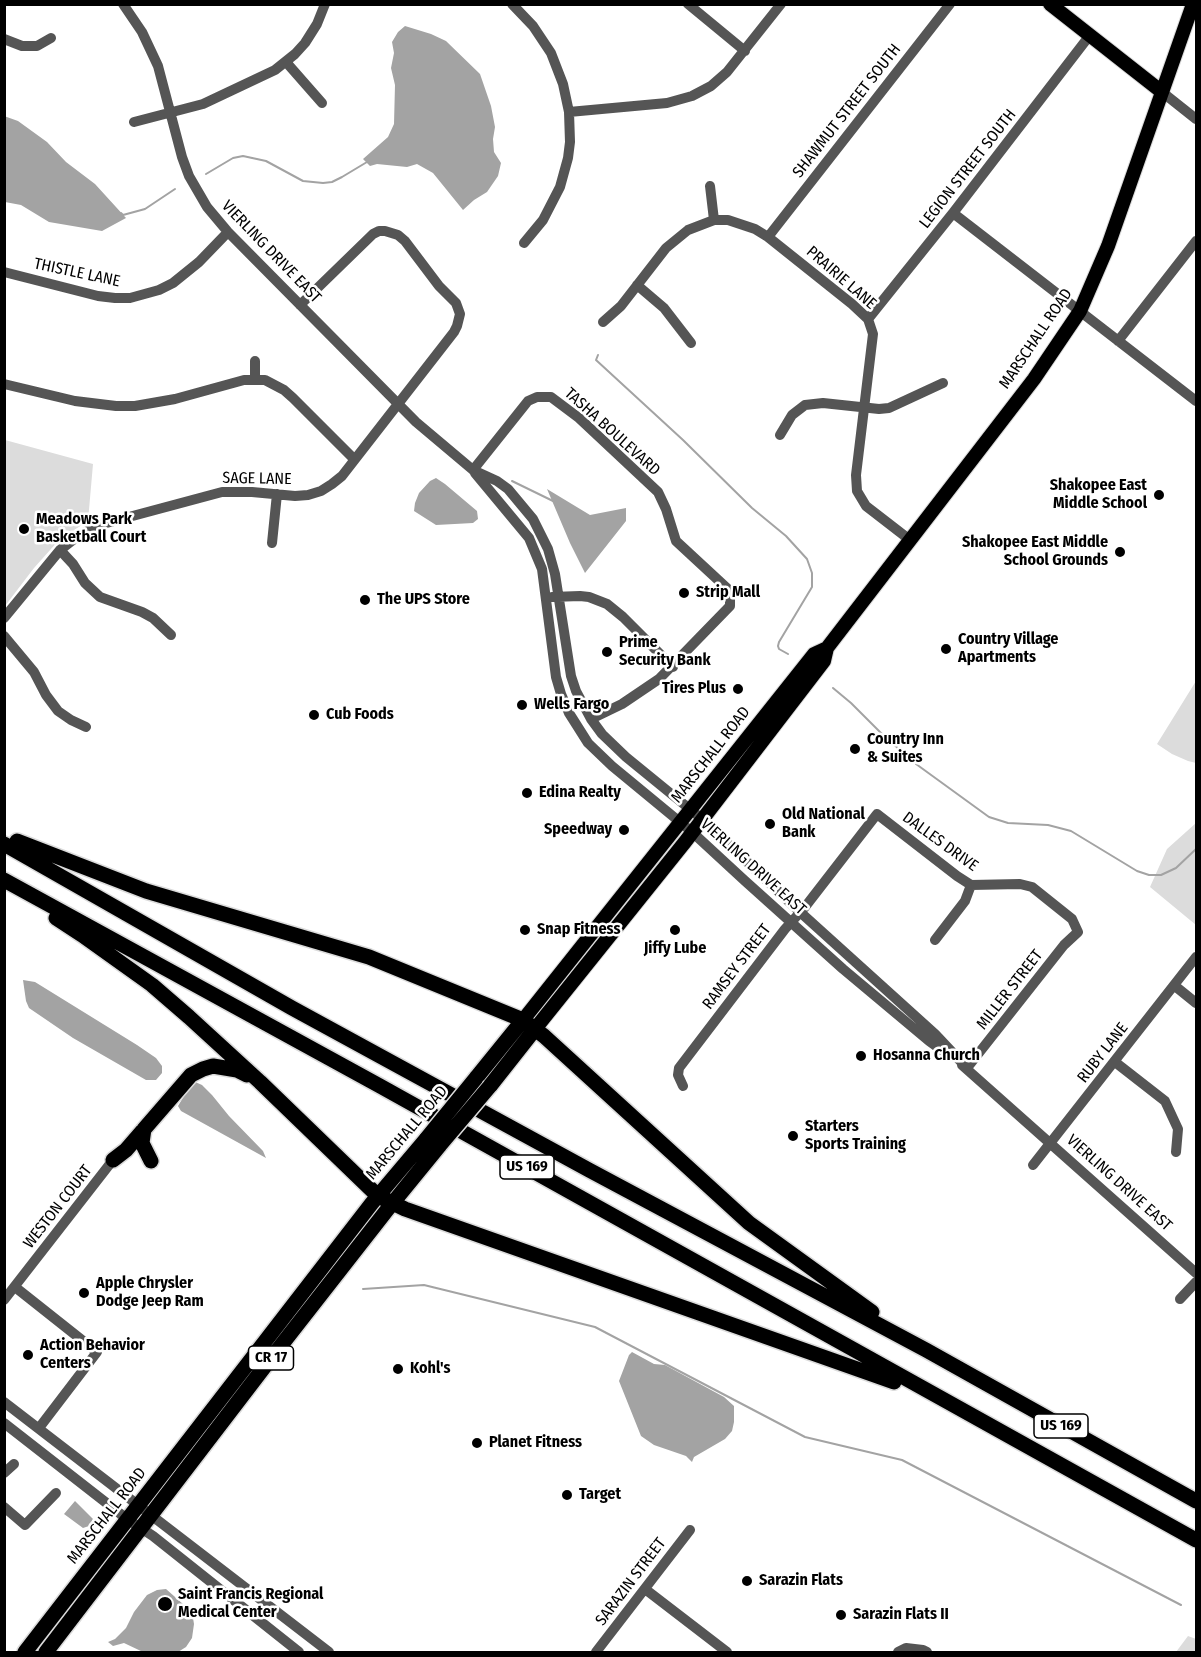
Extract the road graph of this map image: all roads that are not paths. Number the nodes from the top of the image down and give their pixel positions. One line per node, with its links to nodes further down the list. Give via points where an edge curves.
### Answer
1 (123, 4): 17 (street, VIERLING DRIVE EAST, via 158,66)
2 (325, 4): 13 (street, via 311,35)
3 (512, 4): 16 (street, via 551,53)
4 (688, 4): 12 (street)
5 (781, 4): 12 (street)
6 (950, 4): 24 (street, SHAWMUT STREET SOUTH)
7 (1050, 4): 9 (main road)
8 (1193, 4): 14 (main road, MARSCHALL ROAD / CR 17)
9 (1090, 35): 14 (main road); 21 (street, LEGION STREET SOUTH)
10 (4, 39): 11 (street, via 22,46 37,46)
11 (51, 39)
12 (745, 51): 16 (street, via 711,86 692,96 667,103)
13 (286, 62): 15 (street); 17 (street, via 223,96)
14 (1162, 92): 18 (street); 30 (main road, MARSCHALL ROAD / CR 17, via 1108,246)
15 (322, 103)
16 (569, 112): 26 (street, via 570,142 560,187 543,220)
17 (171, 113): 19 (street); 23 (street, VIERLING DRIVE EAST, via 189,176)
18 (1197, 119)
19 (134, 122)
20 (710, 186): 22 (street)
21 (953, 213): 30 (street); 31 (street, LEGION STREET SOUTH)
22 (714, 220): 24 (street, PRAIRIE LANE, via 742,224); 28 (street, via 673,241)
23 (228, 232): 27 (street, THISTLE LANE, via 173,283 130,298 98,296); 29 (street, VIERLING DRIVE EAST)
24 (768, 237): 31 (street, PRAIRIE LANE)
25 (1197, 241): 33 (street)
26 (524, 243)
27 (4, 272)
28 (637, 285): 32 (street); 34 (street, via 664,308)
29 (300, 305): 40 (street, VIERLING DRIVE EAST); 40 (street, SAGE LANE, via 373,234 392,232 405,241 459,308 459,319 454,332)
30 (1080, 311): 33 (street); 46 (main road, MARSCHALL ROAD / CR 17, via 1034,379)
31 (868, 319): 41 (street, PRAIRIE LANE, via 873,334)
32 (603, 322)
33 (1118, 341): 39 (street)
34 (691, 343)
35 (255, 361): 36 (street)
36 (255, 379): 38 (street, via 135,406 75,401); 43 (street, via 284,390)
37 (943, 383): 41 (street, via 889,408)
38 (4, 384)
39 (1197, 401)
40 (397, 404): 43 (street, SAGE LANE); 44 (street, VIERLING DRIVE EAST)
41 (864, 408): 42 (street, via 805,405 792,415); 46 (street, PRAIRIE LANE, via 857,491 866,506)
42 (780, 435)
43 (354, 459): 45 (street, SAGE LANE, via 342,476 321,491 295,496)
44 (473, 470): 49 (street, VIERLING DRIVE EAST, via 508,489 533,519 548,549); 50 (street, VIERLING DRIVE EAST, via 529,538 542,569); 55 (street, TASHA BOULEVARD, via 528,401 551,397 658,492 676,541 730,591 730,606)
45 (277, 494): 47 (street); 48 (street, SAGE LANE, via 236,491 208,495 99,525)
46 (910, 540): 54 (main road, MARSCHALL ROAD / CR 17)
47 (272, 543)
48 (60, 550): 51 (street, SAGE LANE); 52 (street, via 100,597 142,612)
49 (558, 596): 50 (street); 55 (street, via 589,597 607,604); 56 (street, VIERLING DRIVE EAST, via 571,676)
50 (546, 598): 58 (street, VIERLING DRIVE EAST, via 556,677)
51 (4, 618)
52 (171, 635)
53 (4, 636): 57 (street, via 34,672 58,711)
54 (827, 648): 60 (main road, MARSCHALL ROAD / CR 17, via 814,654); 62 (main road, MARSCHALL ROAD / CR 17, via 824,661)
55 (673, 667): 56 (street, TASHA BOULEVARD, via 622,704)
56 (591, 719): 59 (street, VIERLING DRIVE EAST)
57 (86, 727)
58 (579, 729): 59 (street); 63 (street, VIERLING DRIVE EAST, via 612,766)
59 (617, 749): 60 (street, VIERLING DRIVE EAST)
60 (691, 809): 62 (street, VIERLING DRIVE EAST); 63 (main road, MARSCHALL ROAD / CR 17)
61 (877, 814): 68 (street, DALLES DRIVE); 70 (street, RAMSEY STREET)
62 (702, 819): 64 (main road, MARSCHALL ROAD / CR 17); 70 (street, VIERLING DRIVE EAST)
63 (681, 822): 64 (street, VIERLING DRIVE EAST); 77 (main road, MARSCHALL ROAD / CR 17)
64 (692, 832): 71 (street, VIERLING DRIVE EAST); 77 (main road, MARSCHALL ROAD / CR 17)
65 (4, 836): 77 (highway, via 146,891 369,957)
66 (4, 844): 96 (highway, US 169, via 303,1014)
67 (4, 880): 100 (highway, US 169)
68 (971, 885): 72 (street, DALLES DRIVE, via 1032,887 1072,919); 73 (street, via 965,901)
69 (4, 886): 80 (highway, via 152,985)
70 (800, 912): 71 (street, RAMSEY STREET); 79 (street, VIERLING DRIVE EAST, via 935,1034)
71 (791, 922): 79 (street, VIERLING DRIVE EAST, via 929,1041); 81 (street, RAMSEY STREET, via 679,1068)
72 (1078, 932): 79 (street, MILLER STREET)
73 (935, 940)
74 (1197, 957): 75 (street, RUBY LANE)
75 (1175, 986): 76 (street); 78 (street, RUBY LANE)
76 (1197, 1003)
77 (529, 1024): 83 (highway, MARSCHALL ROAD / CR 17, bridge, via 476,1078); 83 (highway, MARSCHALL ROAD / CR 17, bridge, via 490,1086); 96 (highway, via 749,1222)
78 (1115, 1062): 84 (street, RUBY LANE); 85 (street, via 1165,1101 1178,1130)
79 (967, 1068): 84 (street, VIERLING DRIVE EAST)
80 (260, 1082): 82 (highway, via 237,1070 213,1066 203,1069 191,1076); 89 (highway)
81 (682, 1086)
82 (144, 1129): 86 (highway); 87 (highway, via 142,1143)
83 (434, 1142): 89 (highway, MARSCHALL ROAD / CR 17); 90 (highway, MARSCHALL ROAD / CR 17)
84 (1051, 1143): 88 (street, RUBY LANE); 91 (street, VIERLING DRIVE EAST)
85 (1176, 1152)
86 (113, 1160): 93 (street, WESTON COURT)
87 (151, 1161)
88 (1033, 1165)
89 (378, 1196): 90 (highway); 105 (highway, MARSCHALL ROAD / CR 17)
90 (393, 1203): 100 (highway, via 880,1376 945,1404); 107 (highway, MARSCHALL ROAD / CR 17)
91 (1197, 1273)
92 (1197, 1282): 94 (street)
93 (15, 1287): 95 (street, WESTON COURT); 99 (street, via 97,1352)
94 (1180, 1299)
95 (4, 1300)
96 (926, 1350): 104 (highway, US 169)
97 (4, 1402): 99 (street)
98 (4, 1423): 108 (street)
99 (39, 1428): 105 (street)
100 (1047, 1458): 111 (highway, US 169)
101 (14, 1464): 102 (street)
102 (4, 1473)
103 (56, 1493): 106 (street, via 25,1525)
104 (1197, 1501)
105 (139, 1504): 107 (street); 108 (highway, MARSCHALL ROAD / CR 17)
106 (4, 1507)
107 (152, 1515): 109 (highway, MARSCHALL ROAD / CR 17); 116 (street)
108 (128, 1519): 109 (street); 113 (highway, MARSCHALL ROAD / CR 17)
109 (142, 1528): 114 (highway, MARSCHALL ROAD / CR 17); 115 (street)
110 (690, 1530): 112 (street, SARAZIN STREET)
111 (1197, 1540)
112 (645, 1589): 117 (street, SARAZIN STREET); 118 (street)
113 (25, 1653)
114 (46, 1653)
115 (299, 1653)
116 (329, 1653)
117 (596, 1653)
118 (727, 1653)
119 (898, 1653): 120 (street, via 906,1648)
120 (927, 1653)

